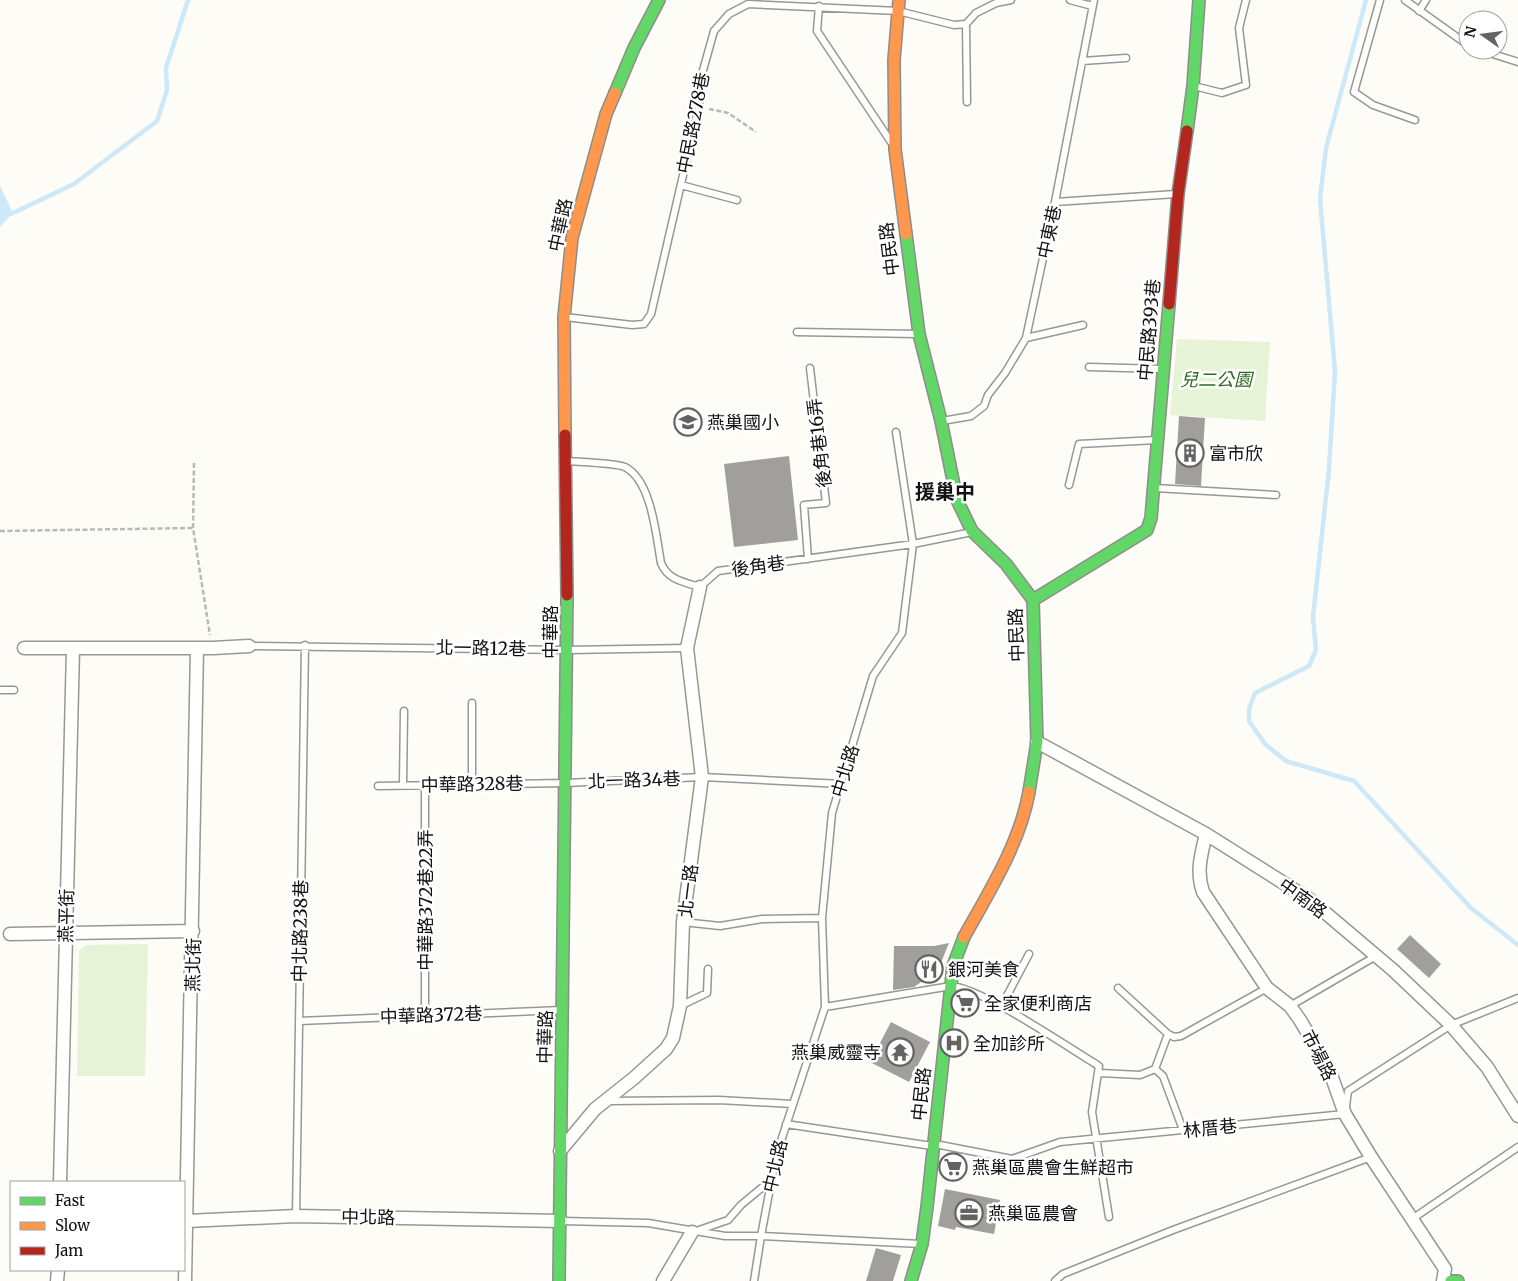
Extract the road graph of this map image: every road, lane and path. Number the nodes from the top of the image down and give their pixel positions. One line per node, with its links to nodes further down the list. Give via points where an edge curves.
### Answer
1 (659, 0): 27 (street, 中華路, via 606,114 572,238)
2 (1011, 0): 13 (lane, via 996,3)
3 (1070, 0): 9 (lane)
4 (1199, 0): 17 (street, 中民路393巷)
5 (1246, 0): 17 (lane, via 1239,28 1246,85 1222,93)
6 (1380, 0): 20 (lane, via 1354,92 1373,105)
7 (1405, 0): 12 (lane)
8 (1426, 0): 12 (lane)
9 (1093, 3): 16 (lane, 中東巷)
10 (898, 5): 11 (lane, 中民路278巷); 13 (lane, 中民路278巷, via 954,25); 22 (street, 中民路, via 894,60)
11 (819, 6): 19 (lane, 中民路278巷, via 748,4 729,14 714,30 702,74); 22 (lane, via 817,31)
12 (1419, 11): 14 (lane)
13 (966, 24): 18 (lane)
14 (1458, 38)
15 (1126, 58): 16 (lane)
16 (1082, 61): 26 (lane, 中東巷)
17 (1193, 86): 24 (street, 中民路393巷)
18 (967, 102)
19 (699, 106): 21 (path, via 728,113); 23 (lane, 中民路278巷)
20 (1415, 120)
21 (756, 132)
22 (895, 149): 30 (street, 中民路)
23 (681, 185): 25 (lane); 27 (lane, 中民路278巷, via 651,314 644,324)
24 (1178, 194): 26 (lane); 34 (street, 中民路393巷)
25 (737, 200)
26 (1055, 202): 31 (lane, 中東巷)
27 (564, 317): 38 (street, 中華路)
28 (1083, 325): 31 (lane)
29 (796, 332): 30 (lane)
30 (919, 334): 35 (street, 中民路)
31 (1026, 338): 35 (lane, 中東巷, via 984,406 971,416)
32 (1089, 367): 34 (lane)
33 (810, 368): 47 (lane, 後角巷16弄, via 826,503 804,505)
34 (1163, 369): 37 (street, 中民路393巷)
35 (941, 422): 45 (street, 中民路, via 957,500)
36 (896, 432): 46 (lane, 中北路)
37 (1157, 440): 40 (lane, via 1079,444); 41 (street, 中民路393巷)
38 (566, 461): 48 (lane, via 625,467 648,495 665,572); 57 (street, 中華路)
39 (194, 463): 43 (path)
40 (1069, 485)
41 (1153, 488): 42 (lane); 49 (street, 中民路393巷, via 1152,518 1147,530)
42 (1276, 496)
43 (193, 528): 44 (path); 54 (path)
44 (0, 531)
45 (972, 531): 46 (lane, 後角巷); 49 (street, 中民路, via 1006,564)
46 (913, 544): 47 (lane, 後角巷); 66 (lane, 中北路, via 902,633 873,676)
47 (808, 559): 48 (lane, 後角巷, via 718,571)
48 (700, 587): 55 (street, 北一路)
49 (1033, 600): 62 (street, 中民路)
50 (305, 645): 51 (lane, 北一路12巷); 57 (lane, 北一路12巷); 89 (lane, 中北路238巷)
51 (249, 646): 54 (street)
52 (24, 648): 56 (street)
53 (197, 648): 54 (street); 56 (street); 73 (street, 燕北街)
54 (213, 648)
55 (687, 648): 57 (lane, 北一路12巷); 63 (street, 北一路)
56 (73, 649): 75 (street, 燕平街)
57 (568, 650): 64 (street, 中華路)
58 (0, 690): 59 (lane)
59 (14, 690)
60 (472, 703): 65 (lane)
61 (404, 711): 67 (lane)
62 (1037, 742): 70 (street, 中南路); 79 (street, 中民路, via 1025,813 995,880 960,945)
63 (702, 777): 64 (lane, 北一路34巷); 66 (lane, 北一路34巷); 72 (street, 北一路)
64 (566, 783): 65 (lane, 中華路328巷); 87 (street, 中華路)
65 (472, 784): 68 (lane, 中華路328巷)
66 (842, 784): 71 (lane, 中北路, via 832,813)
67 (403, 785): 68 (lane, 中華路328巷); 69 (lane, 中華路328巷)
68 (425, 785): 88 (lane, 中華路372巷22弄)
69 (378, 786)
70 (1206, 834): 77 (street, 中南路, via 1309,899); 81 (street, 市場路, via 1199,861 1203,892)
71 (822, 918): 72 (lane, via 762,919 720,926); 85 (lane, 中北路)
72 (684, 922): 83 (street, 北一路)
73 (193, 932): 75 (street); 110 (street, 燕北街)
74 (10, 934): 75 (street)
75 (66, 935): 105 (street, 燕平街)
76 (1029, 954): 86 (lane)
77 (1376, 956): 84 (lane); 90 (street, 中南路)
78 (708, 969): 83 (lane, via 707,993)
79 (951, 986): 85 (lane); 86 (lane, via 960,986); 101 (street, 中民路)
80 (1118, 988): 91 (lane)
81 (1267, 988): 84 (street, 市場路); 91 (lane, via 1181,1036)
82 (1518, 998): 90 (lane)
83 (680, 1006): 94 (street, 北一路, via 673,1038 666,1049)
84 (1290, 1006): 96 (street, 市場路, via 1329,1069)
85 (825, 1007): 95 (lane, 中北路)
86 (1001, 1007): 93 (lane, via 1099,1066)
87 (564, 1010): 88 (lane, 中華路372巷); 103 (street, 中華路)
88 (424, 1016): 89 (lane, 中華路372巷)
89 (299, 1021): 107 (lane, 中北路238巷)
90 (1451, 1025): 96 (lane, via 1348,1091); 97 (street, 中南路, via 1487,1067)
91 (1168, 1034): 92 (lane)
92 (1155, 1069): 93 (lane, via 1140,1075); 99 (lane, via 1164,1076)
93 (1100, 1073): 100 (lane, via 1092,1112)
94 (604, 1101): 95 (lane, via 719,1100); 103 (street, 北一路)
95 (792, 1104): 98 (lane, 中北路)
96 (1345, 1114): 99 (lane, 林厝巷); 104 (street, 市場路)
97 (1518, 1116)
98 (786, 1124): 101 (lane, 林厝巷); 106 (lane, 中北路)
99 (1183, 1130): 100 (lane, 林厝巷)
100 (1096, 1139): 101 (lane, 林厝巷, via 1060,1142 1012,1159); 108 (lane)
101 (933, 1145): 114 (street, 中民路)
102 (1518, 1147): 109 (lane)
103 (560, 1151): 111 (street, 中華路)
104 (1371, 1158): 109 (street, 市場路); 120 (lane, via 1173,1230 1063,1274)
105 (60, 1181)
106 (770, 1181): 112 (lane, via 728,1220); 113 (lane, 中北路)
107 (296, 1216): 110 (street, 中北路); 111 (street, 中北路)
108 (1108, 1217)
109 (1412, 1219): 121 (street, 市場路, via 1445,1269)
110 (187, 1221): 115 (street, 燕北街)
111 (561, 1221): 112 (lane, 中北路, via 648,1223); 116 (street, 中華路)
112 (692, 1232): 113 (lane, 中北路); 117 (street)
113 (761, 1236): 114 (lane); 118 (lane)
114 (922, 1244): 119 (street, 中民路)
115 (185, 1281)
116 (559, 1281)
117 (663, 1281)
118 (754, 1281)
119 (911, 1281)
120 (1055, 1281)
121 (1443, 1281)
122 (1451, 1281): 123 (street)
123 (1458, 1281)

